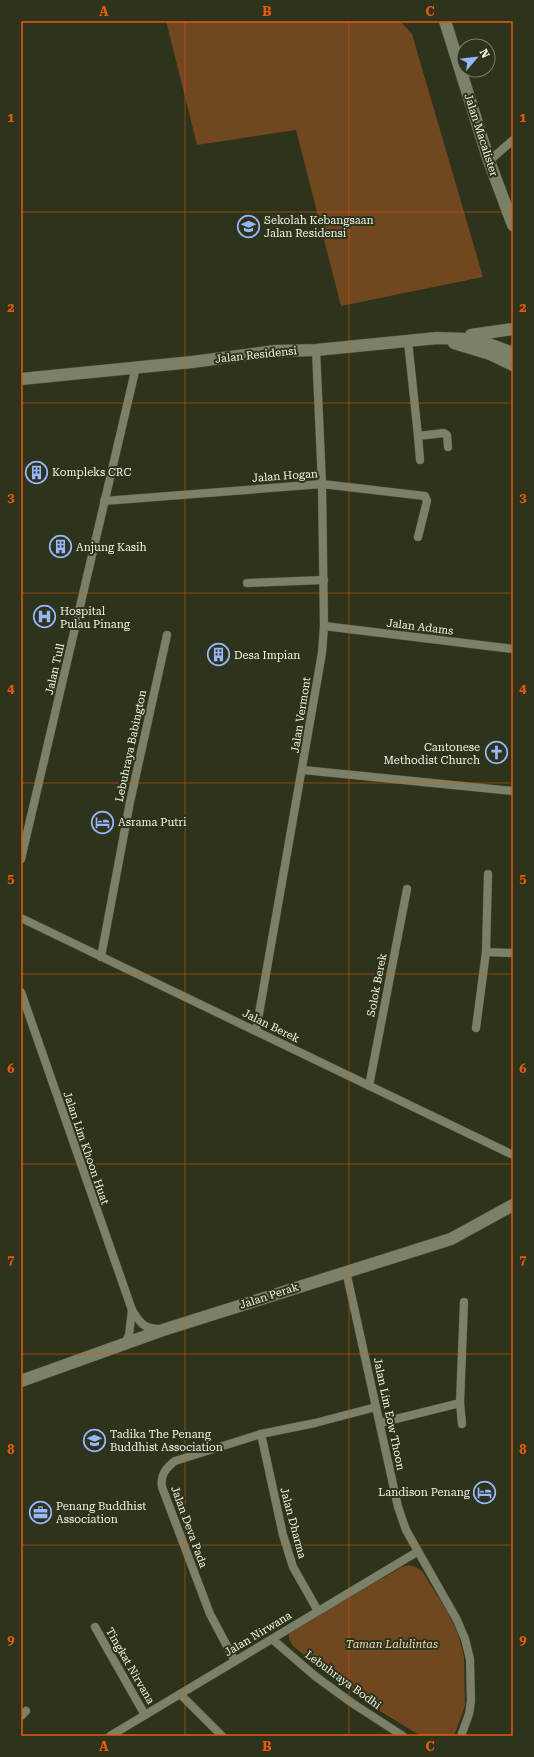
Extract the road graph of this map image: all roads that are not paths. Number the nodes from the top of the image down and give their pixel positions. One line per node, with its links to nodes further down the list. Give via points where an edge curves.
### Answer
1 (445, 21): 3 (main road, Jalan Macalister)
2 (513, 140): 3 (street)
3 (489, 161): 4 (main road, Jalan Macalister)
4 (513, 225)
5 (513, 329): 6 (main road)
6 (437, 338): 7 (main road, Jalan Residensi); 9 (main road, Jalan Residensi, via 483,342); 10 (main road, via 490,354)
7 (408, 341): 8 (main road, Jalan Residensi); 13 (street)
8 (316, 350): 11 (main road, Jalan Residensi, via 275,351); 16 (street, Jalan Vermont)
9 (513, 353)
10 (513, 365)
11 (136, 367): 12 (main road, Jalan Residensi); 17 (street, Jalan Tull)
12 (21, 379)
13 (418, 436): 14 (street, via 444,433 447,435); 15 (street)
14 (448, 447)
15 (420, 460)
16 (322, 484): 17 (street, Jalan Hogan); 18 (street, Jalan Hogan, via 425,496 427,501); 19 (street, Jalan Vermont)
17 (104, 501): 26 (street, Jalan Tull)
18 (418, 537)
19 (324, 580): 20 (street); 21 (street, Jalan Vermont)
20 (247, 583)
21 (324, 626): 23 (street, Jalan Adams); 24 (street, Jalan Vermont)
22 (167, 635): 32 (street, Lebuhraya Babington, via 130,802)
23 (513, 649)
24 (303, 770): 25 (street); 35 (street, Jalan Vermont)
25 (513, 790)
26 (21, 859)
27 (488, 874): 30 (street)
28 (407, 889): 36 (street, Solok Berek)
29 (21, 918): 32 (street, Jalan Berek)
30 (486, 952): 31 (street); 34 (street)
31 (513, 953)
32 (101, 957): 35 (street, Jalan Berek)
33 (21, 992): 41 (street, Jalan Lim Khoon Huat)
34 (476, 1028)
35 (256, 1031): 36 (street, Jalan Berek)
36 (369, 1086): 37 (street, Jalan Berek)
37 (513, 1155)
38 (513, 1205): 39 (main road, Jalan Perak, via 451,1239)
39 (346, 1272): 42 (main road, Jalan Perak); 46 (street, Jalan Lim Eow Thoon)
40 (464, 1302): 45 (street)
41 (132, 1310): 42 (street, Jalan Lim Khoon Huat, via 150,1329); 43 (street, Jalan Lim Khoon Huat, via 129,1335)
42 (163, 1330): 43 (main road, Jalan Perak)
43 (125, 1343): 44 (main road, Jalan Perak)
44 (21, 1381)
45 (460, 1403): 47 (street); 48 (street)
46 (376, 1407): 47 (street, Jalan Lim Eow Thoon); 49 (street, Jalan Deva Pada, via 315,1424)
47 (380, 1423): 50 (street, Jalan Lim Eow Thoon, via 398,1507)
48 (462, 1424)
49 (261, 1434): 51 (street, Jalan Dharma, via 283,1535 293,1567); 54 (street, Jalan Deva Pada, via 175,1461 161,1479 210,1614)
50 (417, 1552): 51 (street, Jalan Nirwana); 60 (street, Jalan Lim Eow Thoon, via 457,1620 467,1646 470,1659 471,1701)
51 (318, 1611): 53 (street, Jalan Nirwana)
52 (95, 1627): 56 (street, Tingkat Nirvana)
53 (272, 1638): 54 (street, Jalan Nirwana); 59 (street, Lebuhraya Bodhi, via 315,1676)
54 (235, 1661): 55 (street, Jalan Nirwana)
55 (180, 1694): 56 (street, Jalan Nirwana); 58 (street)
56 (146, 1715): 57 (street, Jalan Nirwana)
57 (110, 1736)
58 (222, 1736)
59 (403, 1736)
60 (461, 1736)

